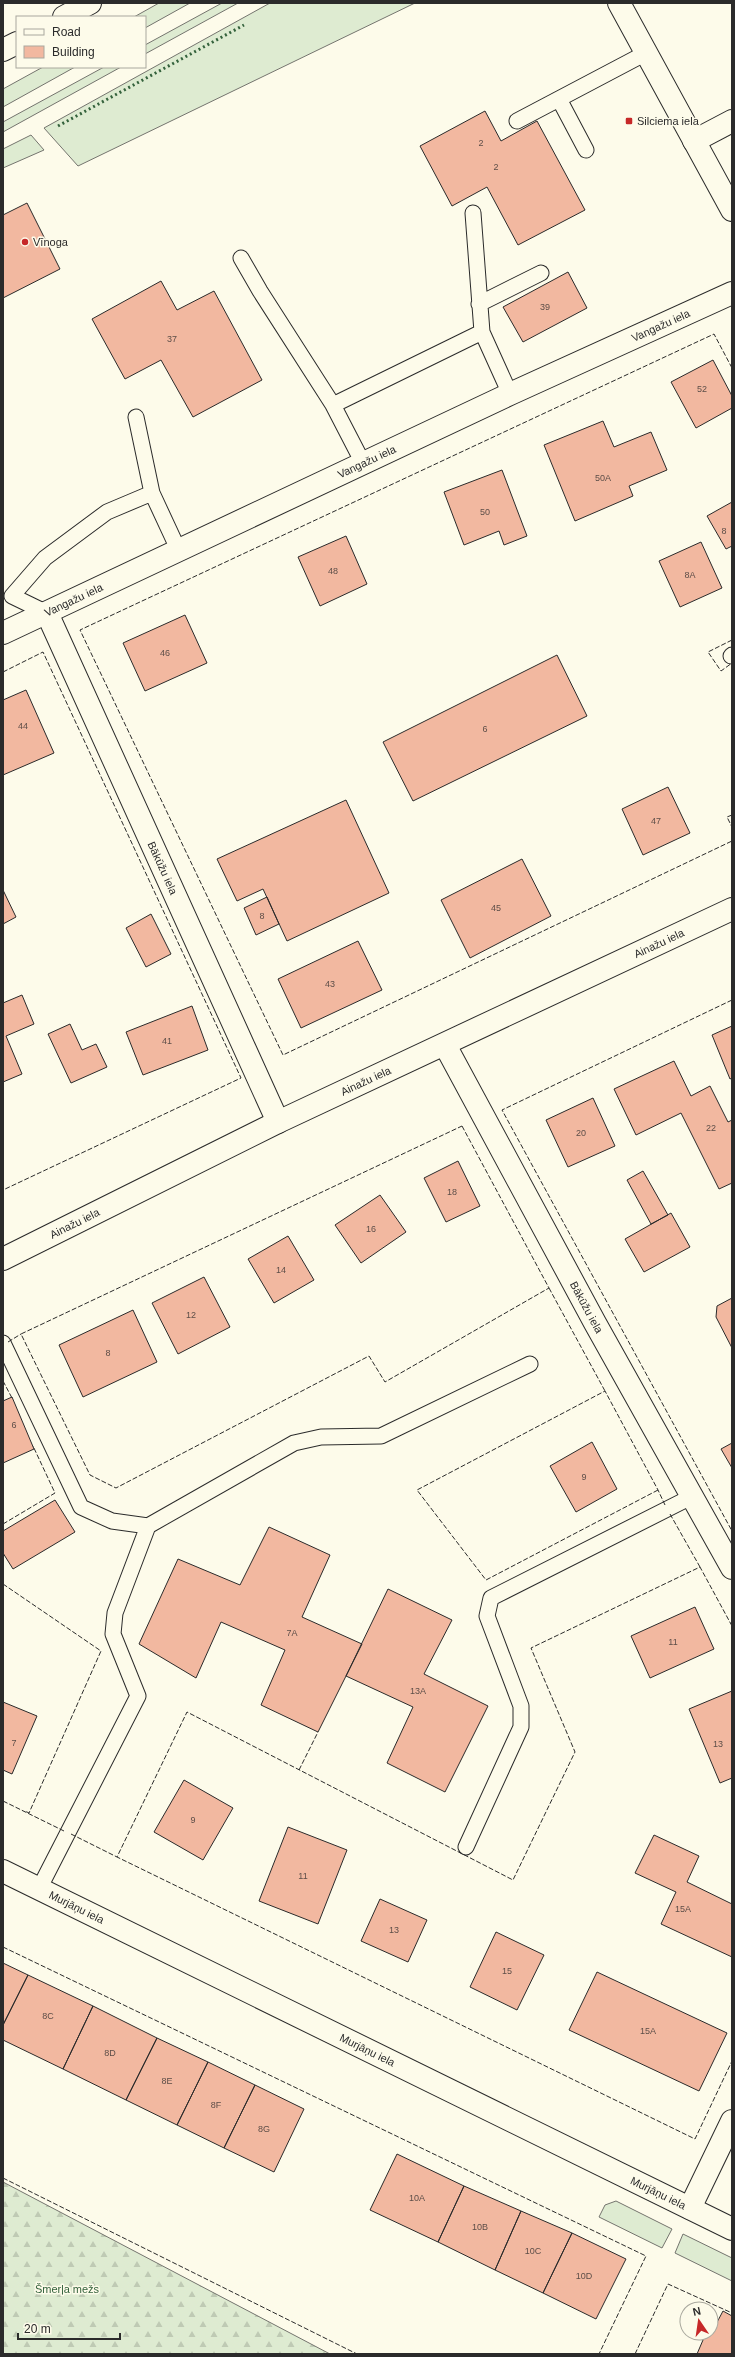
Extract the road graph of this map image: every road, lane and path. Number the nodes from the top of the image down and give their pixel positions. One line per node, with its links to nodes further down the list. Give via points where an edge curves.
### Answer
1 (90, 3): 3 (main road)
2 (619, 3): 6 (main road)
3 (66, 16)
4 (16, 44): 5 (main road)
5 (3, 50)
6 (646, 53): 7 (lane); 10 (main road)
7 (559, 99): 8 (lane); 11 (lane)
8 (517, 121)
9 (732, 121): 10 (main road)
10 (694, 141): 12 (main road)
11 (586, 150)
12 (732, 210)
13 (473, 213): 17 (lane)
14 (241, 258): 20 (lane)
15 (541, 273): 17 (lane)
16 (732, 293): 19 (main road, Vangažu iela)
17 (479, 304): 18 (lane)
18 (482, 332): 19 (lane); 20 (lane)
19 (510, 394): 22 (main road, Vangažu iela)
20 (333, 405): 22 (lane)
21 (136, 417): 23 (lane)
22 (363, 463): 24 (main road, Vangažu iela)
23 (152, 493): 24 (lane); 25 (lane, via 107,512 45,558)
24 (178, 549): 26 (main road, Vangažu iela)
25 (8, 591): 26 (lane)
26 (47, 613): 27 (main road, Vangažu iela); 30 (main road, Bākūžu iela)
27 (3, 633)
28 (732, 909): 29 (main road, Ainažu iela)
29 (445, 1045): 30 (main road, Ainažu iela); 34 (main road, Bākūžu iela, via 595,1323)
30 (278, 1122): 31 (main road, Ainažu iela)
31 (3, 1259)
32 (3, 1342): 35 (lane, via 82,1508 112,1521)
33 (530, 1364): 35 (lane, via 381,1436 321,1436 294,1443)
34 (693, 1496): 36 (main road, Bākūžu iela); 37 (lane, via 491,1598 487,1616 521,1706 521,1727)
35 (148, 1526): 39 (lane, via 115,1613 113,1634 138,1696)
36 (732, 1568)
37 (466, 1847)
38 (3, 1871): 39 (main road, Murjāņu iela)
39 (39, 1889): 41 (main road, Murjāņu iela)
40 (732, 2121): 41 (main road)
41 (690, 2208): 42 (main road, Murjāņu iela)
42 (732, 2229)

